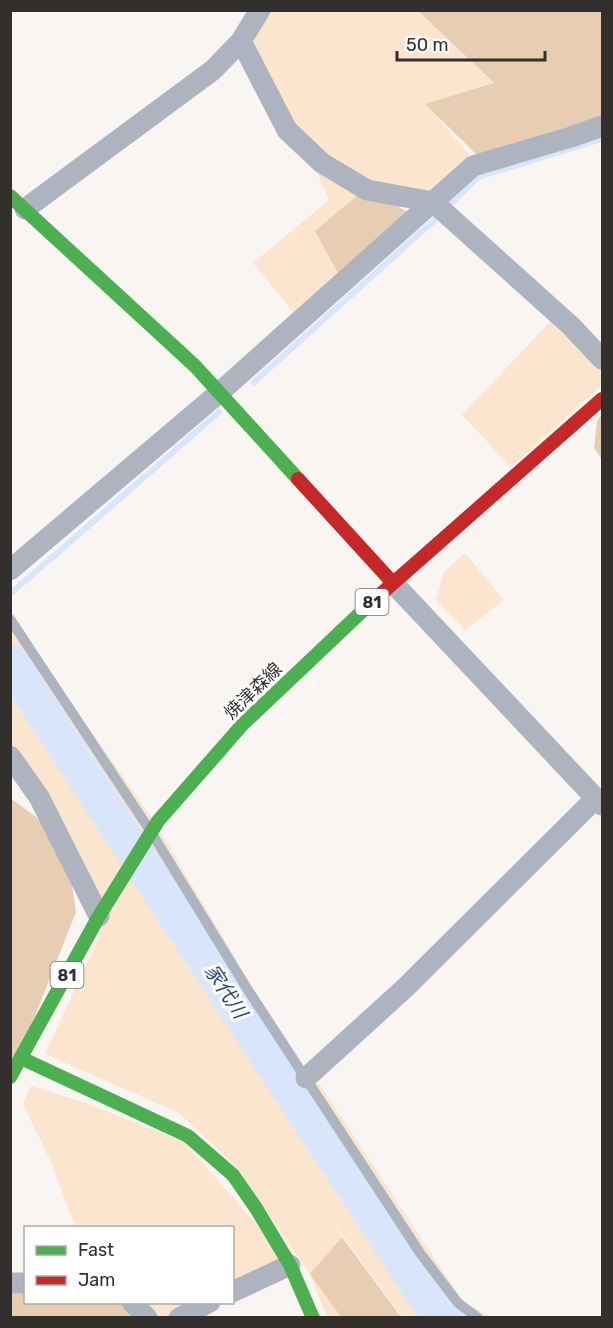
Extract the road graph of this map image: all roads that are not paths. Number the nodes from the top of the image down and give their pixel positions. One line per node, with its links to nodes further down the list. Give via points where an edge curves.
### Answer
1 (260, 10): 2 (street)
2 (241, 41): 4 (street, via 213,70); 5 (street, via 287,130 322,163 367,190)
3 (603, 126): 5 (street, via 473,166)
4 (18, 202): 7 (street)
5 (436, 204): 6 (street); 7 (street)
6 (603, 359)
7 (220, 392): 9 (street); 10 (street)
8 (603, 399): 10 (street, 焼津森線 / 81)
9 (10, 570)
10 (393, 583): 13 (street); 14 (street, 焼津森線 / 81, via 243,724)
11 (10, 619): 14 (lane)
12 (10, 756): 15 (street, via 39,797)
13 (599, 802): 18 (street)
14 (154, 826): 15 (street, 焼津森線 / 81); 18 (lane, via 246,987)
15 (99, 916): 16 (street, 焼津森線 / 81)
16 (21, 1058): 17 (street, 焼津森線 / 81); 19 (street, via 188,1136 233,1174)
17 (10, 1077)
18 (306, 1078): 26 (lane, via 420,1253 458,1303)
19 (290, 1265): 20 (street); 25 (street)
20 (234, 1291)
21 (134, 1304): 23 (street)
22 (206, 1304): 24 (street)
23 (147, 1317)
24 (179, 1317)
25 (313, 1317)
26 (478, 1317)

